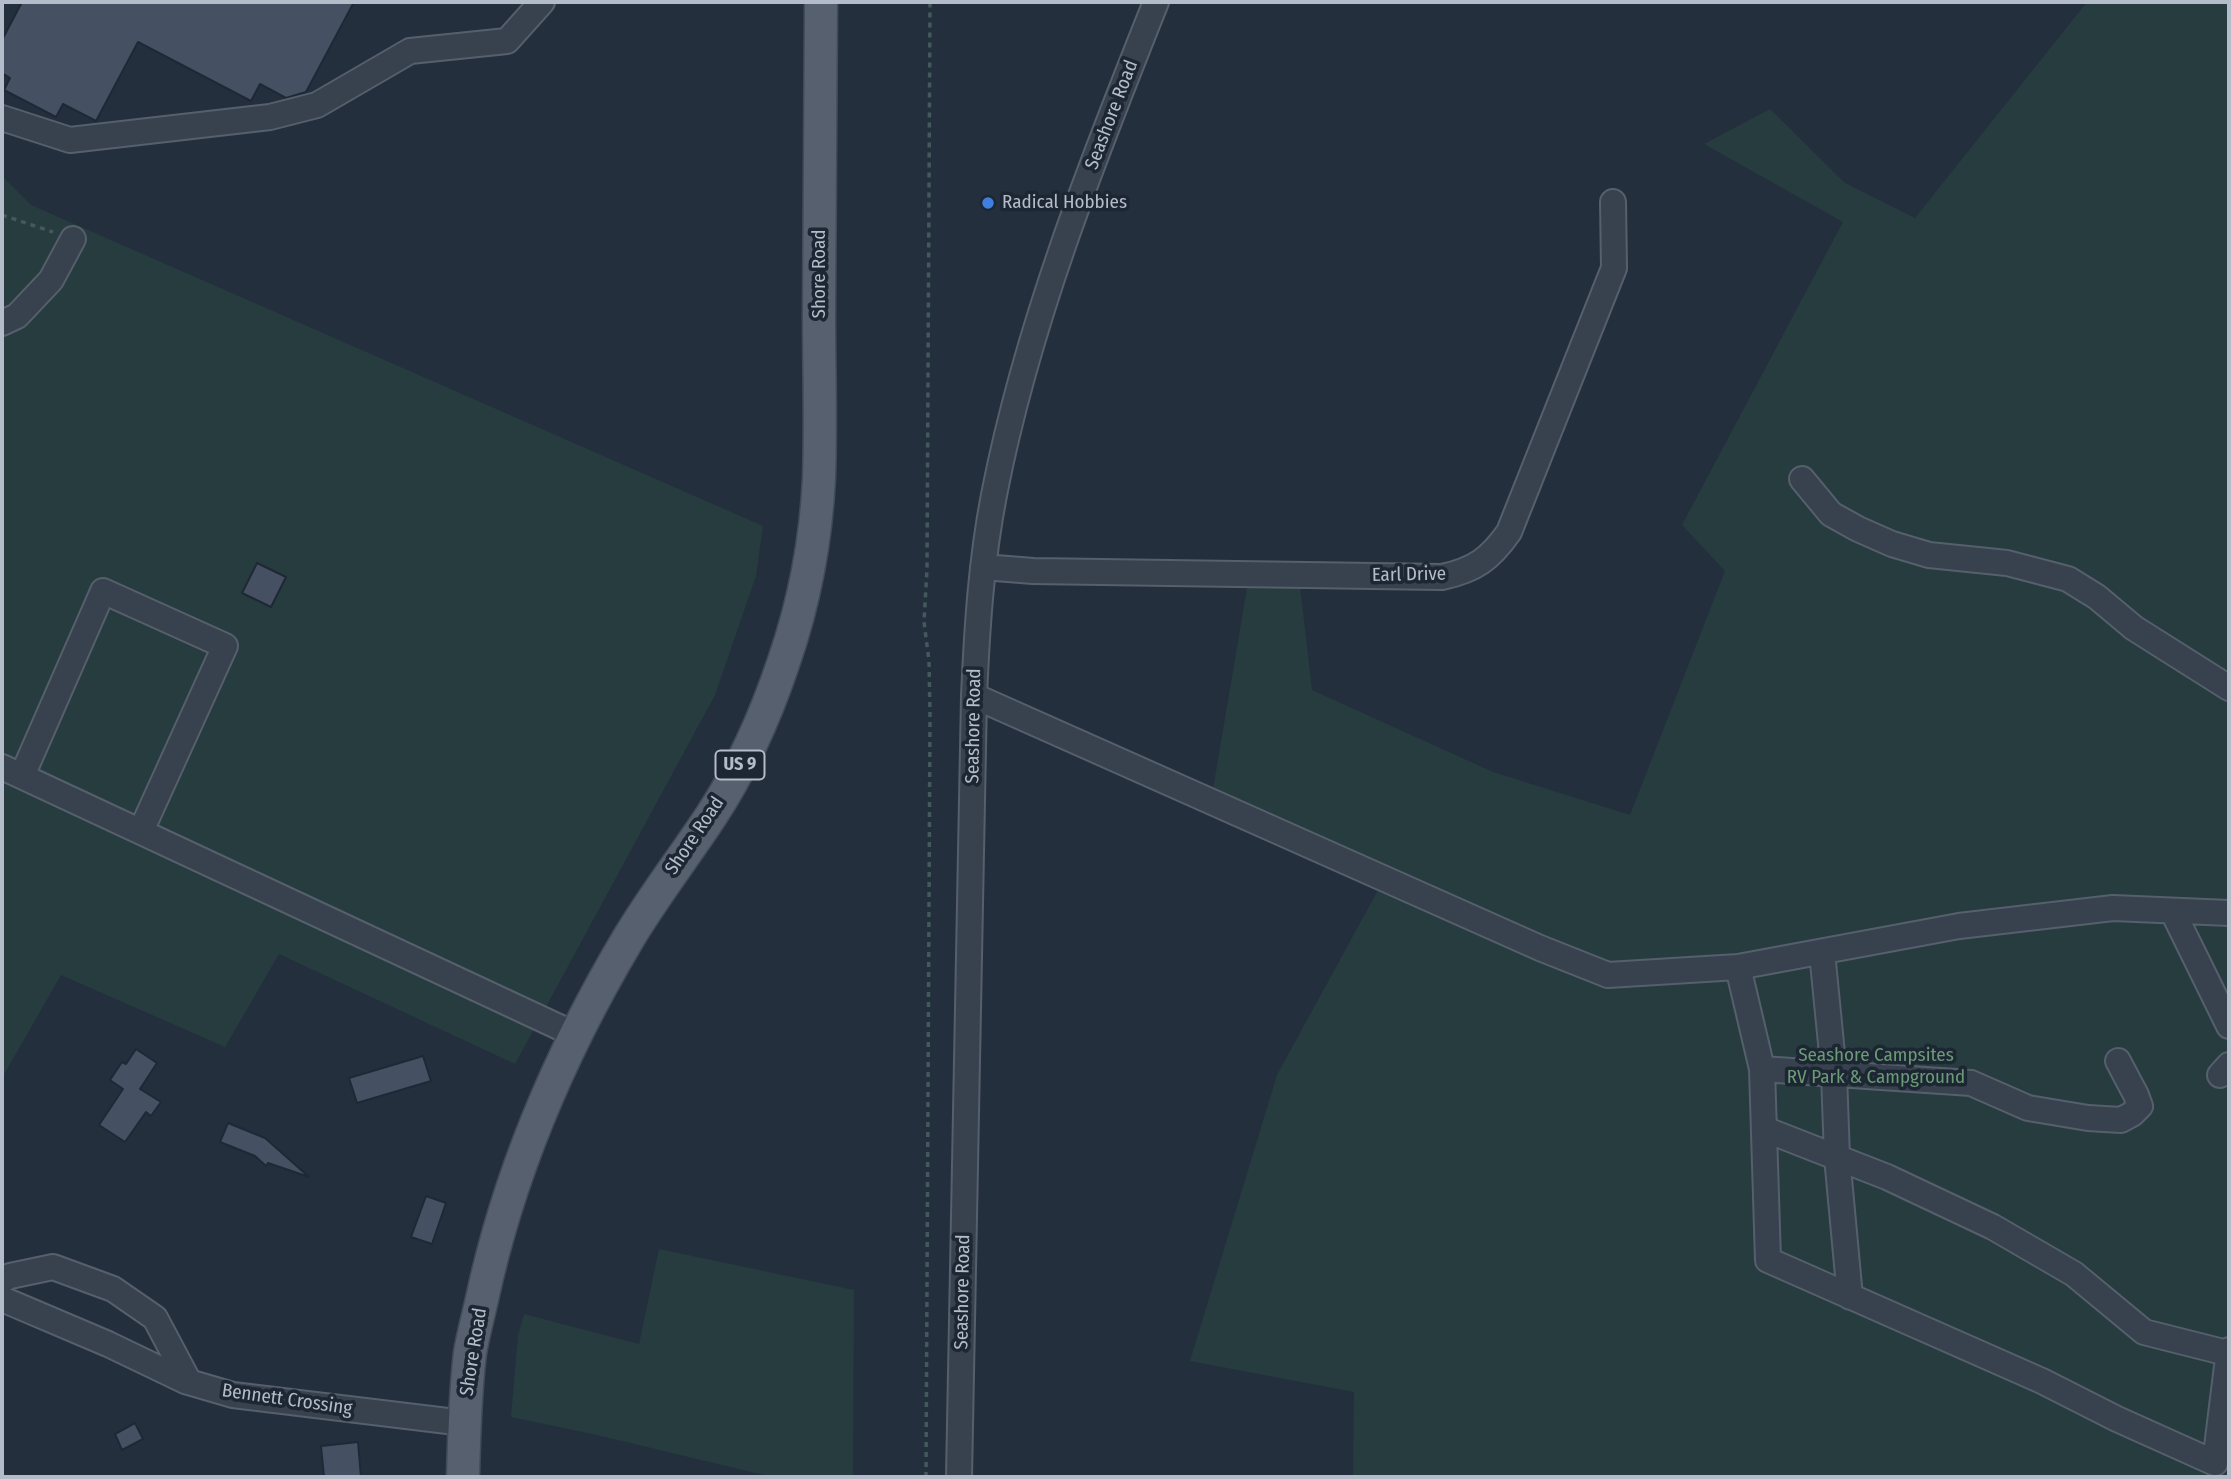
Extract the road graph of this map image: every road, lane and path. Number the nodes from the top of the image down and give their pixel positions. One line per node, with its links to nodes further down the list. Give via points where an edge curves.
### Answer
1 (542, 2): 5 (street, via 507,41 410,51 317,105 270,117 70,140)
2 (821, 2): 21 (main road, Shore Road / US 9, via 819,478 801,603 763,718 736,773 629,938)
3 (930, 2): 34 (path, via 924,622 930,715)
4 (1156, 2): 11 (street, Seashore Road, via 1031,345 994,497)
5 (2, 118)
6 (1613, 202): 11 (street, Earl Drive, via 1614,268 1509,532 1482,563 1441,577)
7 (2, 215): 8 (path)
8 (73, 239): 9 (street, via 51,280 17,316)
9 (2, 323)
10 (1802, 479): 12 (street, via 1831,514 1892,544 1929,555 2007,563 2068,579 2134,628)
11 (984, 567): 13 (street, Seashore Road)
12 (2229, 688)
13 (974, 696): 19 (street, via 1608,975); 35 (street, Seashore Road)
14 (12, 771): 15 (street); 15 (street, via 103,591 225,646)
15 (141, 831): 21 (street)
16 (2173, 912): 17 (street); 18 (street, via 2113,908 1959,926); 20 (street)
17 (2229, 913)
18 (1822, 952): 19 (street); 24 (street)
19 (1738, 967): 23 (street)
20 (2229, 1026)
21 (576, 1035): 32 (main road, Shore Road / US 9, via 530,1139 489,1268 470,1352)
22 (2118, 1061): 24 (street, via 2140,1106 2121,1120 2028,1108 1971,1083)
23 (1762, 1069): 24 (street); 25 (street)
24 (1834, 1074): 26 (street)
25 (1764, 1129): 26 (street); 28 (street, via 1768,1260)
26 (1837, 1157): 28 (street); 30 (street, via 1993,1227 2074,1274 2144,1332)
27 (2, 1280): 31 (street, via 53,1267 113,1289 155,1318)
28 (1850, 1297): 30 (street, via 2215,1464)
29 (2, 1299): 31 (street, Bennett Crossing)
30 (2228, 1352)
31 (189, 1382): 32 (street, Bennett Crossing, via 233,1395)
32 (464, 1423): 33 (main road, Shore Road / US 9)
33 (463, 1477)
34 (926, 1477)
35 (959, 1477)

